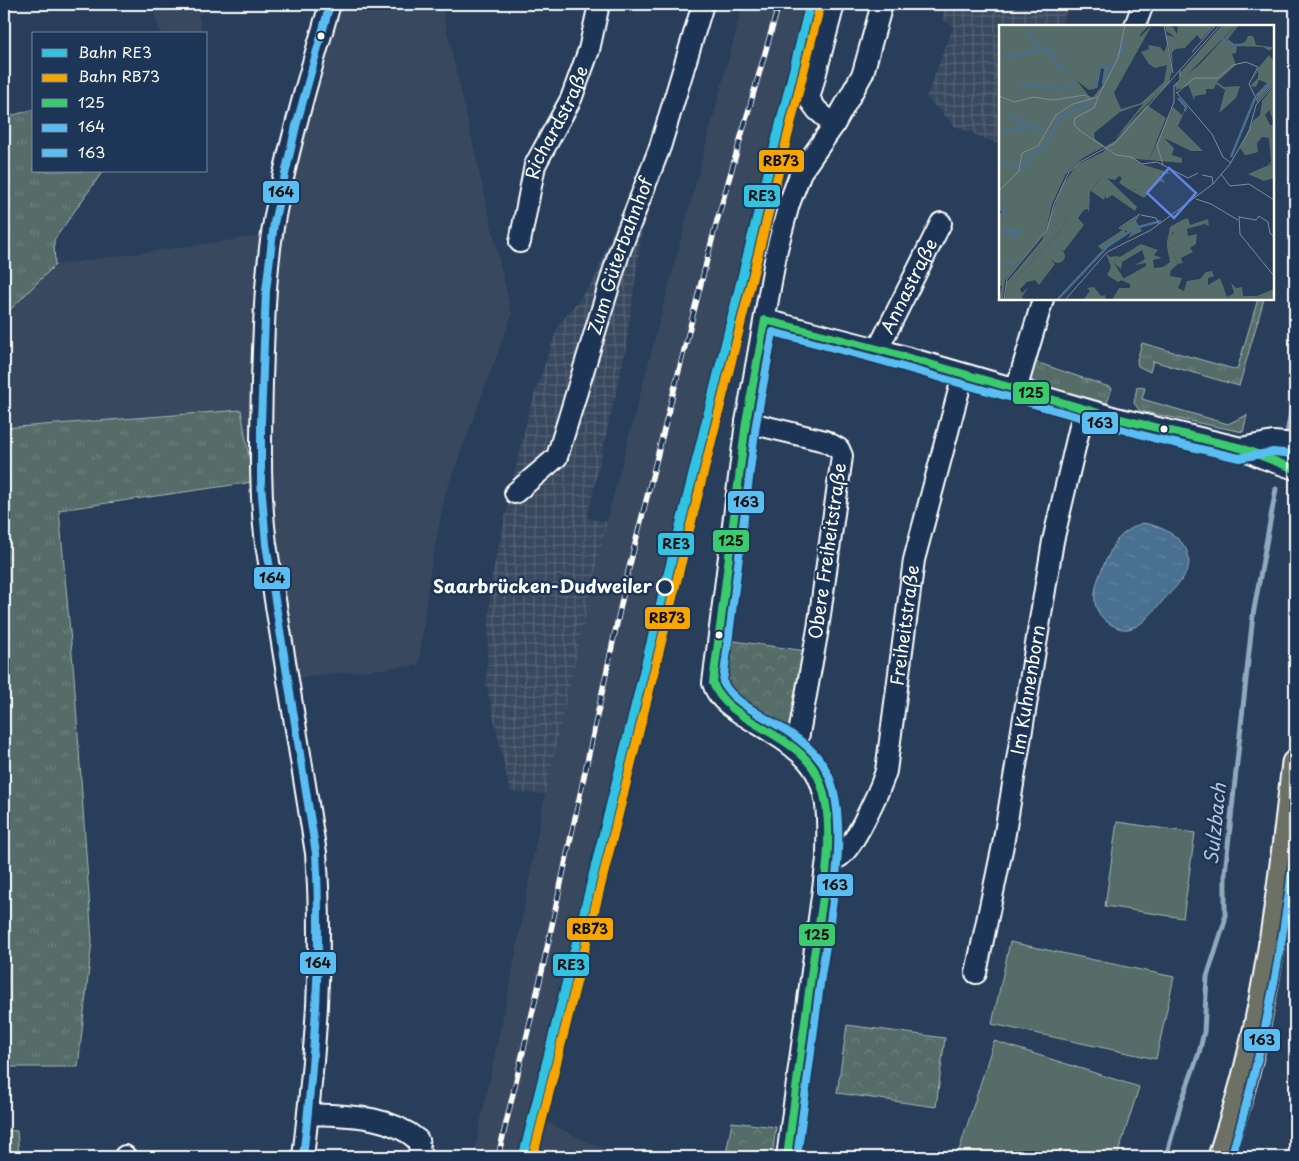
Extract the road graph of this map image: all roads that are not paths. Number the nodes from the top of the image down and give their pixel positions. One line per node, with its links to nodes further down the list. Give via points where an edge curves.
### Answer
1 (330, 4): 26 (street, via 299,108 277,203 264,321 260,456 266,544 318,877 318,991)
2 (600, 4): 10 (street, Richardstraße, via 589,50 571,99 535,165)
3 (703, 4): 21 (street, Zum Güterbahnhof, via 660,147 619,254 557,457)
4 (834, 4): 8 (street, via 809,99)
5 (882, 4): 8 (street, via 863,74)
6 (1143, 4): 7 (street)
7 (1135, 25)
8 (834, 125): 12 (street, via 801,172 789,204 777,249)
9 (941, 223): 13 (street, Annastraße)
10 (520, 242)
11 (1043, 300): 15 (street)
12 (765, 320): 13 (street); 17 (street)
13 (878, 349): 14 (street)
14 (963, 375): 15 (street); 24 (street, Freiheitstraße, via 914,560 886,771 849,848 839,857)
15 (1016, 390): 16 (street)
16 (1084, 408): 19 (street); 25 (street, Im Kuhnenborn, via 1053,540 1003,845)
17 (746, 422): 22 (street, via 713,683 715,692 727,704); 22 (street, Obere Freiheitstraße, via 824,441 839,449 842,456 819,622)
18 (1295, 444): 19 (street, via 1273,442)
19 (1241, 448): 20 (street)
20 (1295, 469)
21 (515, 493)
22 (796, 750): 24 (street, via 812,765 823,788 827,814)
23 (1295, 763): 30 (main road, via 1280,890 1261,1001 1245,1077)
24 (827, 859): 29 (street)
25 (976, 973)
26 (308, 1114): 27 (street); 28 (street, via 365,1117 386,1122 418,1140)
27 (304, 1157)
28 (421, 1157)
29 (787, 1157)
30 (1221, 1157)

